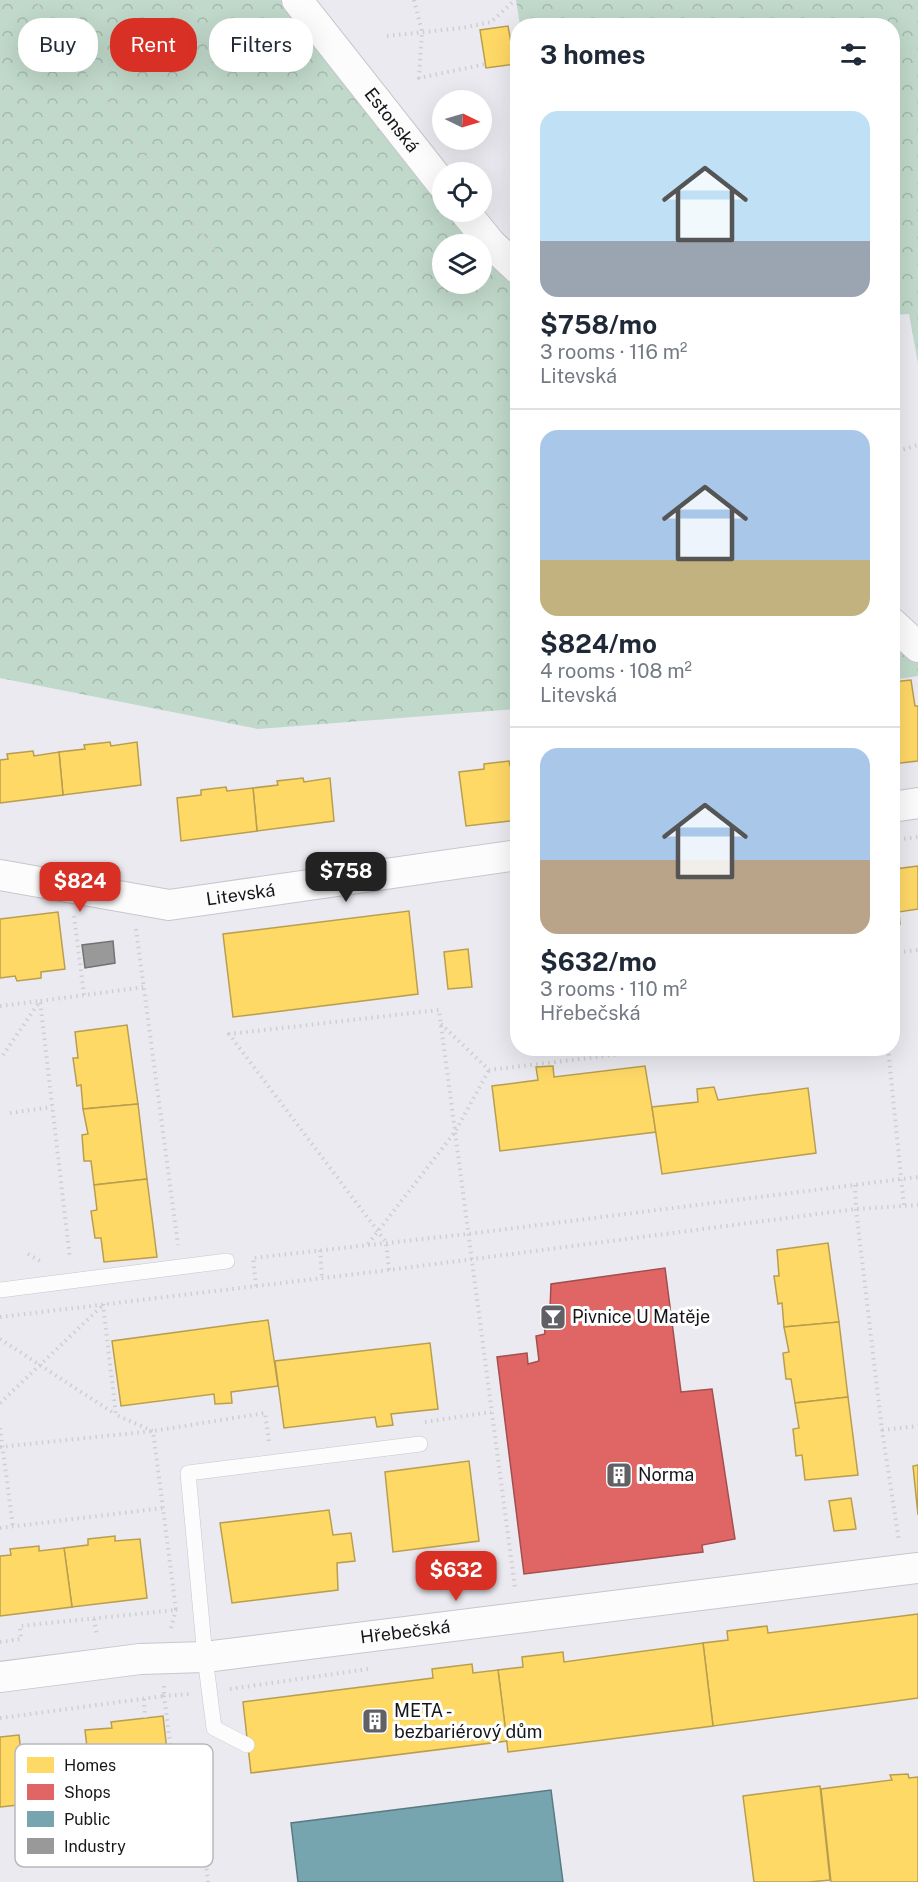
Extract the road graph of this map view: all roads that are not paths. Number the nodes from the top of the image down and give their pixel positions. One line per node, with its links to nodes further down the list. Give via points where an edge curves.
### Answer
1 (297, 0): 2 (street, Estonská)
2 (432, 171)
3 (473, 222): 4 (street)
4 (510, 262)
5 (900, 630): 6 (street)
6 (918, 647)
7 (918, 803): 8 (street)
8 (900, 806)
9 (510, 856): 10 (street, Litevská, via 169,905)
10 (0, 875)
11 (227, 1261): 12 (lane)
12 (0, 1290)
13 (420, 1444): 15 (lane, via 188,1473)
14 (909, 1558): 15 (street, Hřebečská)
15 (205, 1657): 16 (street, Hřebečská, via 140,1659); 17 (lane, via 214,1728)
16 (0, 1677)
17 (248, 1745)

